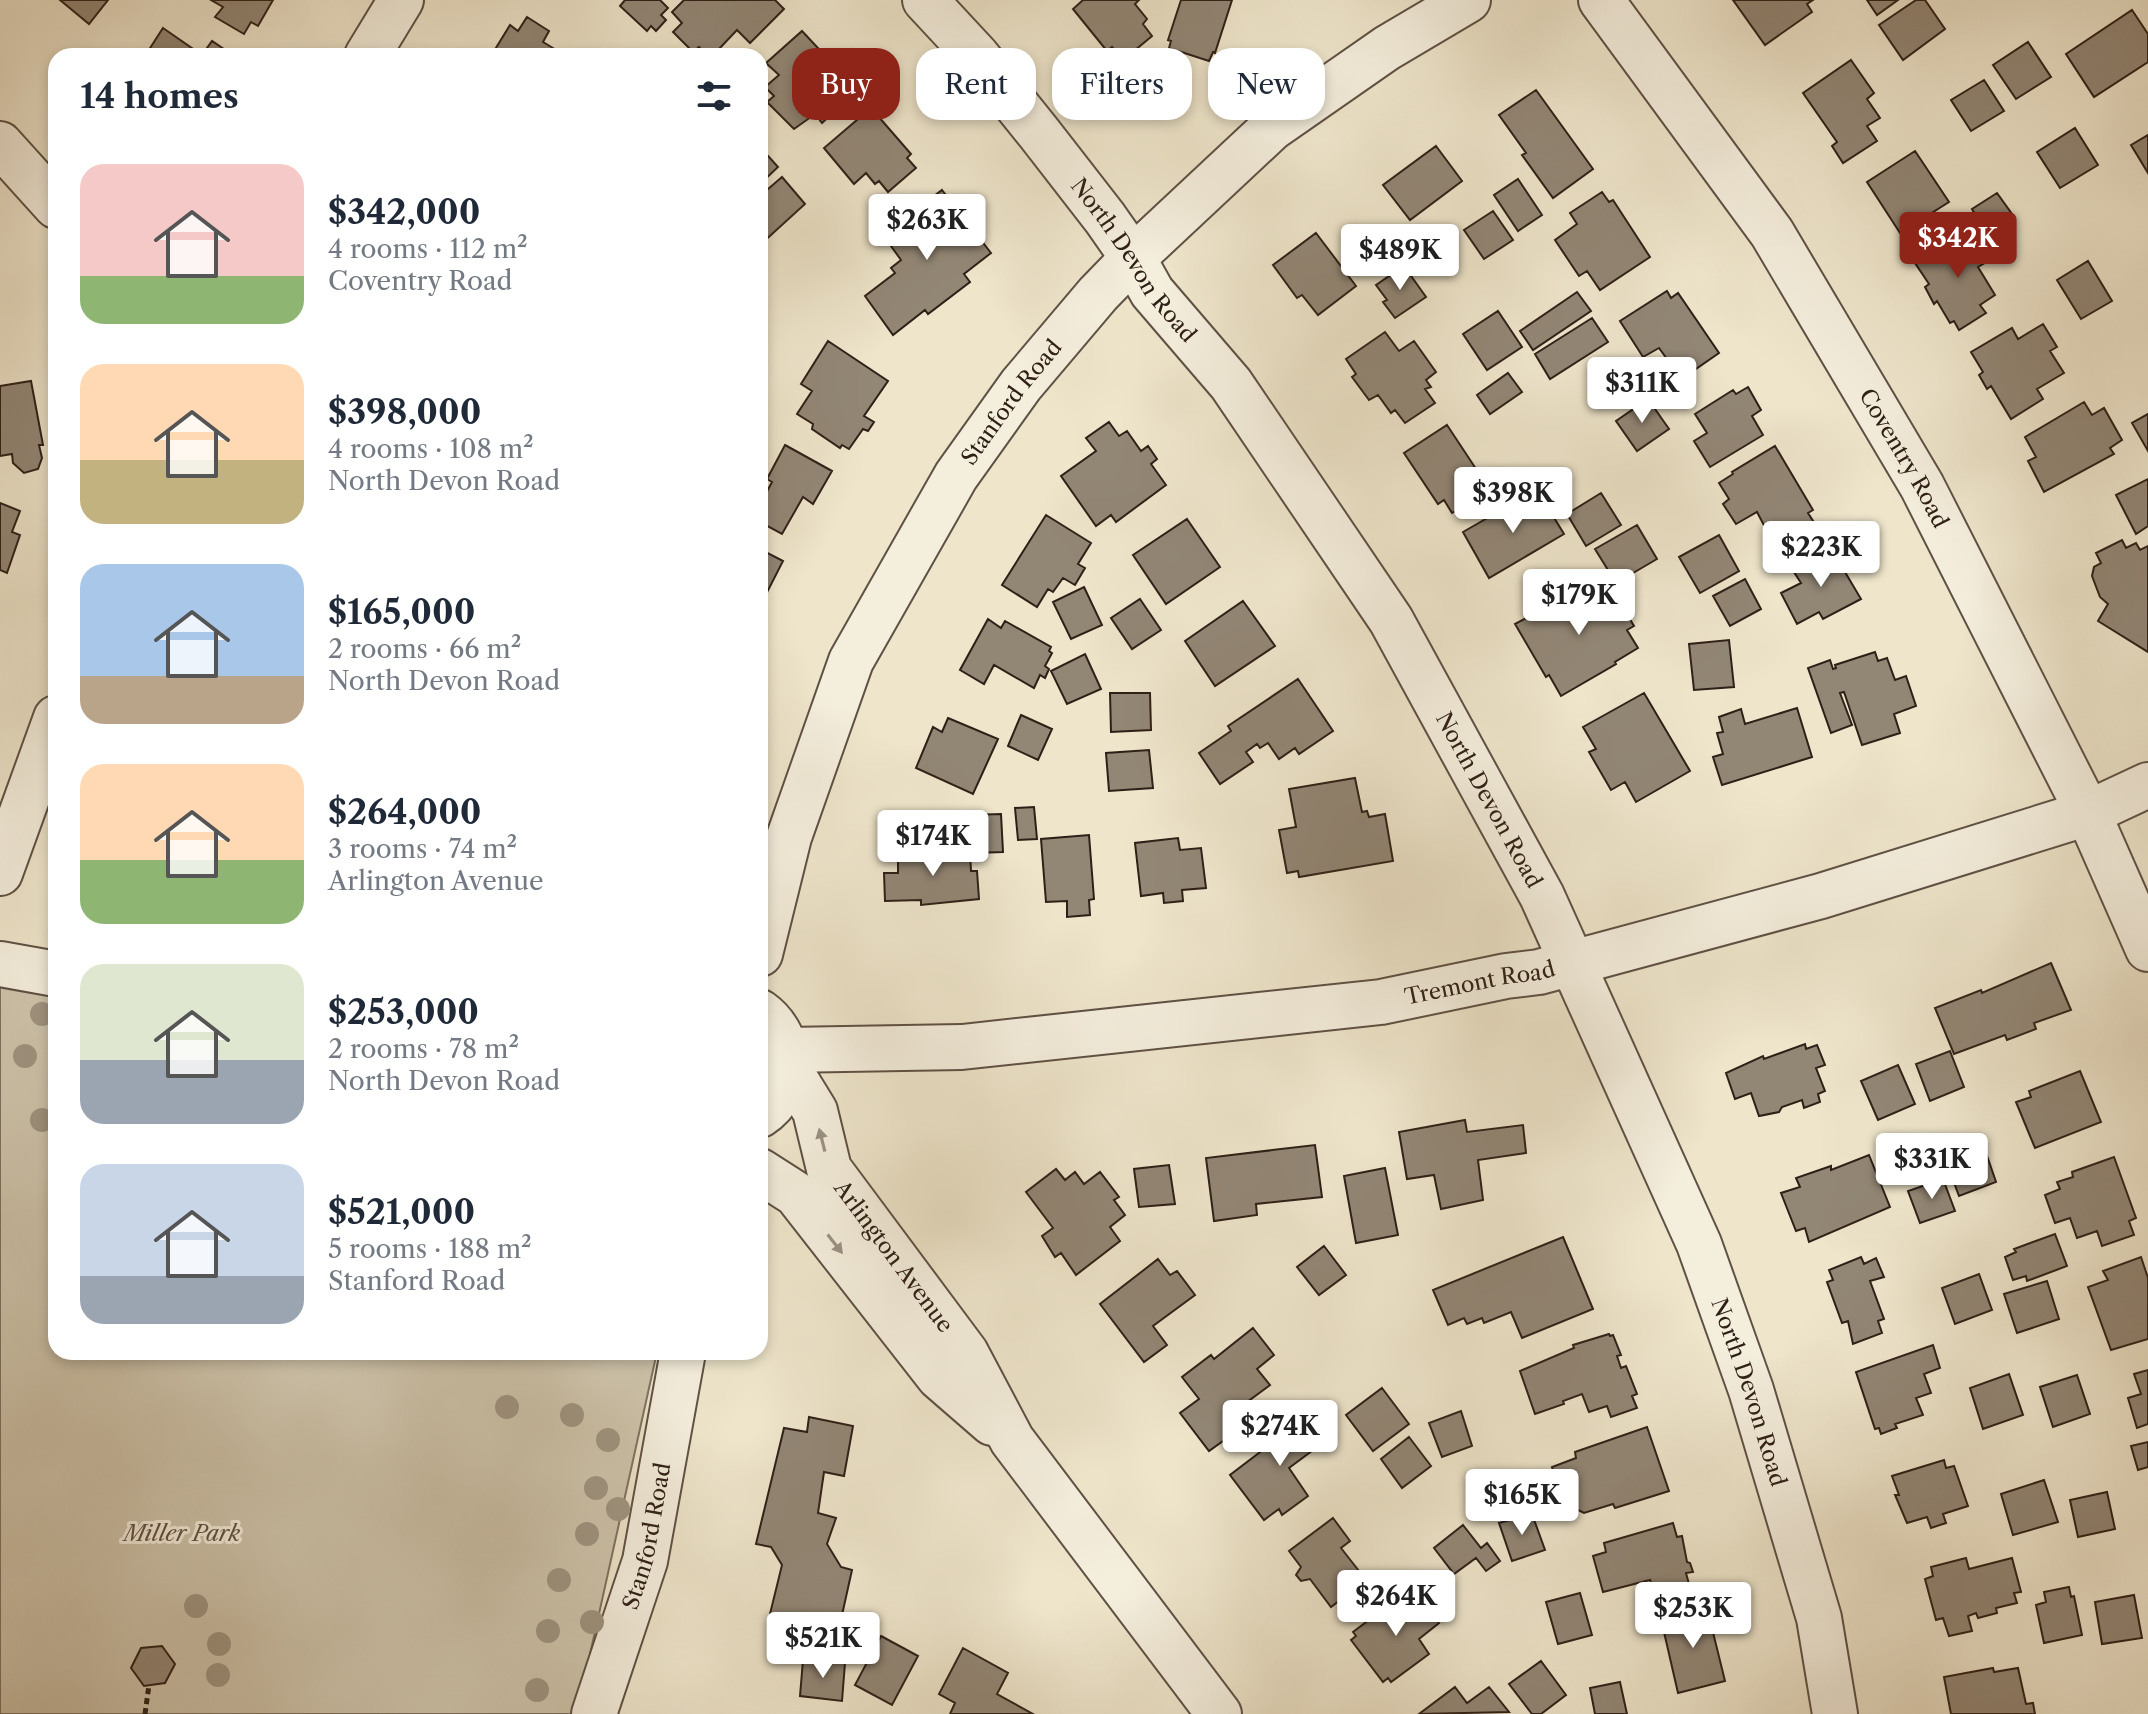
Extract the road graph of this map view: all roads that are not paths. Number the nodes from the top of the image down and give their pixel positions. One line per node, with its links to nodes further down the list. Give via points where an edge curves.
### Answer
1 (401, 0): 5 (street)
2 (925, 0): 8 (street, North Devon Road, via 986,67)
3 (1468, 0): 8 (street, Stanford Road, via 1387,48 1272,128)
4 (1601, 0): 11 (street, Coventry Road, via 1772,233 1922,486)
5 (372, 48)
6 (0, 144): 7 (street)
7 (48, 197)
8 (1133, 258): 13 (street, Stanford Road, via 1021,385 956,476 851,661 789,837); 16 (street, North Devon Road, via 1152,292 1231,384 1391,620)
9 (48, 740): 12 (street)
10 (2148, 785): 11 (street, Tremont Road)
11 (2088, 813): 14 (street, Coventry Road); 16 (street, Tremont Road, via 1821,896)
12 (0, 873)
13 (768, 922)
14 (2148, 949)
15 (0, 964): 17 (street)
16 (1574, 964): 19 (street, Tremont Road, via 1366,1004 962,1047); 26 (street, North Devon Road, via 1699,1244 1751,1390 1819,1618)
17 (48, 973)
18 (768, 1020): 19 (street, Arlington Avenue, via 778,1031)
19 (787, 1059): 20 (street, via 777,1100); 23 (street, Arlington Avenue, one-way to 19, via 966,1353 829,1169 815,1111)
20 (768, 1108)
21 (768, 1176): 23 (street, Arlington Avenue, one-way to 23, via 796,1194 939,1377)
22 (682, 1360): 24 (street, Stanford Road, via 645,1561)
23 (1012, 1440): 25 (street, Arlington Avenue)
24 (594, 1714)
25 (1219, 1714)
26 (1835, 1714)

